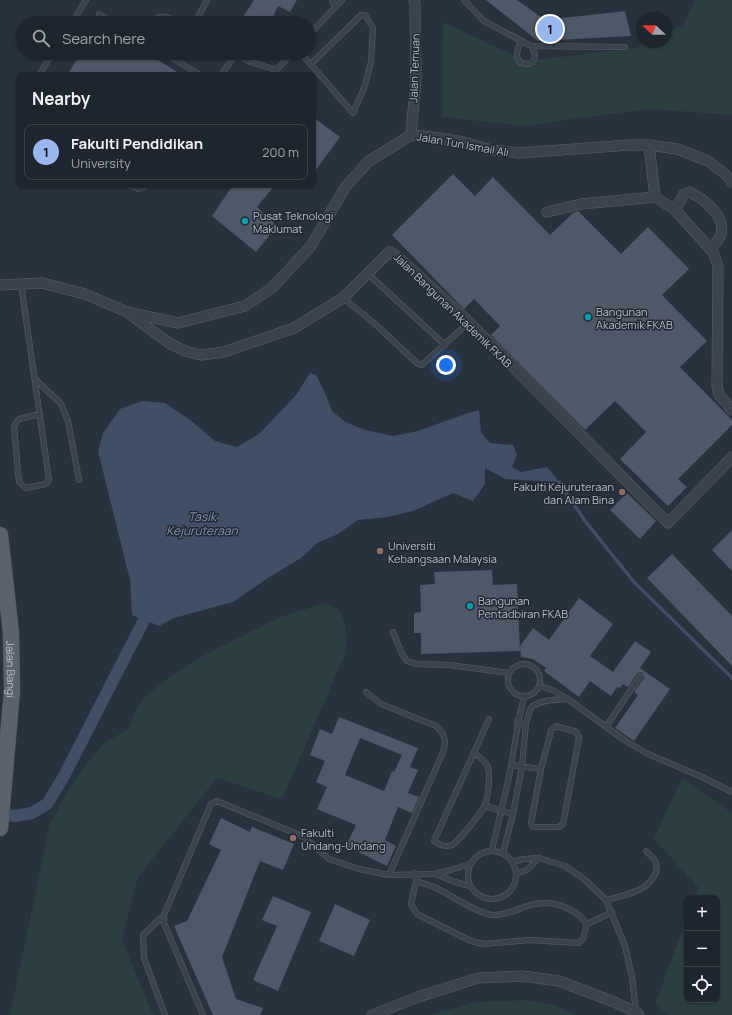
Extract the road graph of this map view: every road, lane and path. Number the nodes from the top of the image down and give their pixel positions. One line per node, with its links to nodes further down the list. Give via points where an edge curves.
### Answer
1 (86, 0): 9 (lane)
2 (207, 0): 11 (lane)
3 (332, 0): 7 (lane)
4 (342, 0): 7 (lane)
5 (414, 0): 29 (street, Jalan Temuan, via 416,78)
6 (464, 0): 13 (lane, via 484,21)
7 (336, 7): 12 (lane)
8 (99, 14): 10 (lane)
9 (76, 16)
10 (102, 16)
11 (199, 16)
12 (316, 28)
13 (521, 41): 14 (lane); 14 (lane, via 516,54 523,64 530,64 534,60)
14 (532, 46): 15 (lane)
15 (625, 47)
16 (316, 59): 24 (lane, via 361,14 365,15 373,28 371,62 364,88 353,113)
17 (49, 60): 26 (lane)
18 (175, 60): 27 (lane)
19 (231, 60): 28 (lane)
20 (247, 60): 25 (lane)
21 (285, 60): 25 (lane)
22 (307, 60): 24 (lane)
23 (315, 60): 24 (lane)
24 (311, 64)
25 (276, 70)
26 (41, 72)
27 (195, 72)
28 (223, 72)
29 (411, 135): 30 (street, Jalan Tun Ismail Ali, via 440,138 519,154); 40 (street, Jalan Tun Ismail Ali, via 369,162 346,186 311,246 272,288 244,306 178,322)
30 (649, 145): 31 (street, Jalan Tun Ismail Ali, via 677,149 708,161); 32 (street)
31 (732, 182)
32 (655, 197): 33 (street); 34 (street, via 581,204)
33 (675, 210): 35 (street); 35 (street, via 684,194 689,192 698,196 719,216 721,235)
34 (547, 212)
35 (710, 249): 44 (street, via 718,266 717,386 719,395)
36 (367, 273): 39 (street, Jalan Bangunan Akademik FKAB); 41 (street, Jalan Bangunan Akademik FKAB, via 388,252 395,253); 42 (lane)
37 (1, 284): 38 (street, Jalan Tun Ismail Ali)
38 (21, 284): 40 (street, Jalan Tun Ismail Ali, via 42,283 85,294); 43 (lane)
39 (343, 298): 40 (street, Jalan Bangunan Akademik FKAB, via 294,328 224,352 201,355 169,343); 42 (lane, via 422,366)
40 (127, 312)
41 (468, 322): 42 (lane); 46 (street, Jalan Bangunan Akademik FKAB, via 668,523)
42 (445, 345)
43 (35, 379): 45 (lane); 47 (lane, via 64,410)
44 (732, 410)
45 (40, 414): 45 (lane, via 49,480 46,484 26,488 19,482 14,426 19,419)
46 (732, 457)
47 (79, 480)
48 (0, 535): 68 (main road, Jalan Bangi, via 11,633 12,691)
49 (393, 632): 50 (lane, via 407,661)
50 (509, 673): 52 (lane, via 522,663 531,664 538,669 541,677); 54 (lane, via 510,689 516,695)
51 (640, 676): 59 (lane)
52 (540, 686): 54 (lane, via 534,694); 55 (lane)
53 (366, 692): 78 (lane, via 381,704 436,726 445,741 444,750)
54 (524, 697): 57 (lane)
55 (568, 699): 58 (lane, via 533,706); 59 (lane)
56 (488, 719): 60 (lane)
57 (517, 721): 58 (lane); 61 (lane)
58 (526, 723): 62 (lane)
59 (606, 727): 64 (lane, via 648,754)
60 (474, 752): 65 (lane, via 488,766 489,780); 65 (lane, via 434,841 444,846 453,845)
61 (511, 765): 62 (lane); 66 (lane)
62 (522, 766): 63 (lane); 67 (lane)
63 (541, 769): 63 (lane, via 531,825 559,827 563,824 579,738 577,732 556,726 551,730)
64 (732, 792)
65 (485, 806): 66 (lane)
66 (501, 811): 67 (lane); 69 (lane)
67 (513, 814): 71 (lane)
68 (0, 828)
69 (492, 850): 71 (lane); 74 (lane, via 480,854)
70 (646, 851): 81 (lane, via 655,860 657,871 647,886)
71 (503, 853): 73 (lane)
72 (539, 858): 73 (lane); 77 (lane, via 527,870); 81 (lane, via 565,866 584,878)
73 (512, 862): 77 (lane)
74 (470, 864): 76 (lane); 80 (lane)
75 (415, 874): 76 (lane); 78 (lane); 79 (lane)
76 (434, 874): 80 (lane)
77 (516, 874): 80 (lane, via 513,885 506,894 496,898 485,898)
78 (389, 875): 83 (lane, via 329,859 304,837 216,801 211,804)
79 (416, 881): 84 (lane, via 492,916 543,903 565,906 582,917); 84 (lane, via 411,904 416,914 471,941 484,944 529,940 579,943 583,939)
80 (470, 886)
81 (606, 900): 82 (lane)
82 (612, 912): 84 (lane); 85 (lane, via 625,946)
83 (164, 915): 86 (lane, via 143,934 144,958); 87 (lane, via 164,923)
84 (587, 924)
85 (638, 1014): 88 (street, via 559,981 522,976 478,978)
86 (165, 1015)
87 (203, 1015)
88 (372, 1015)

